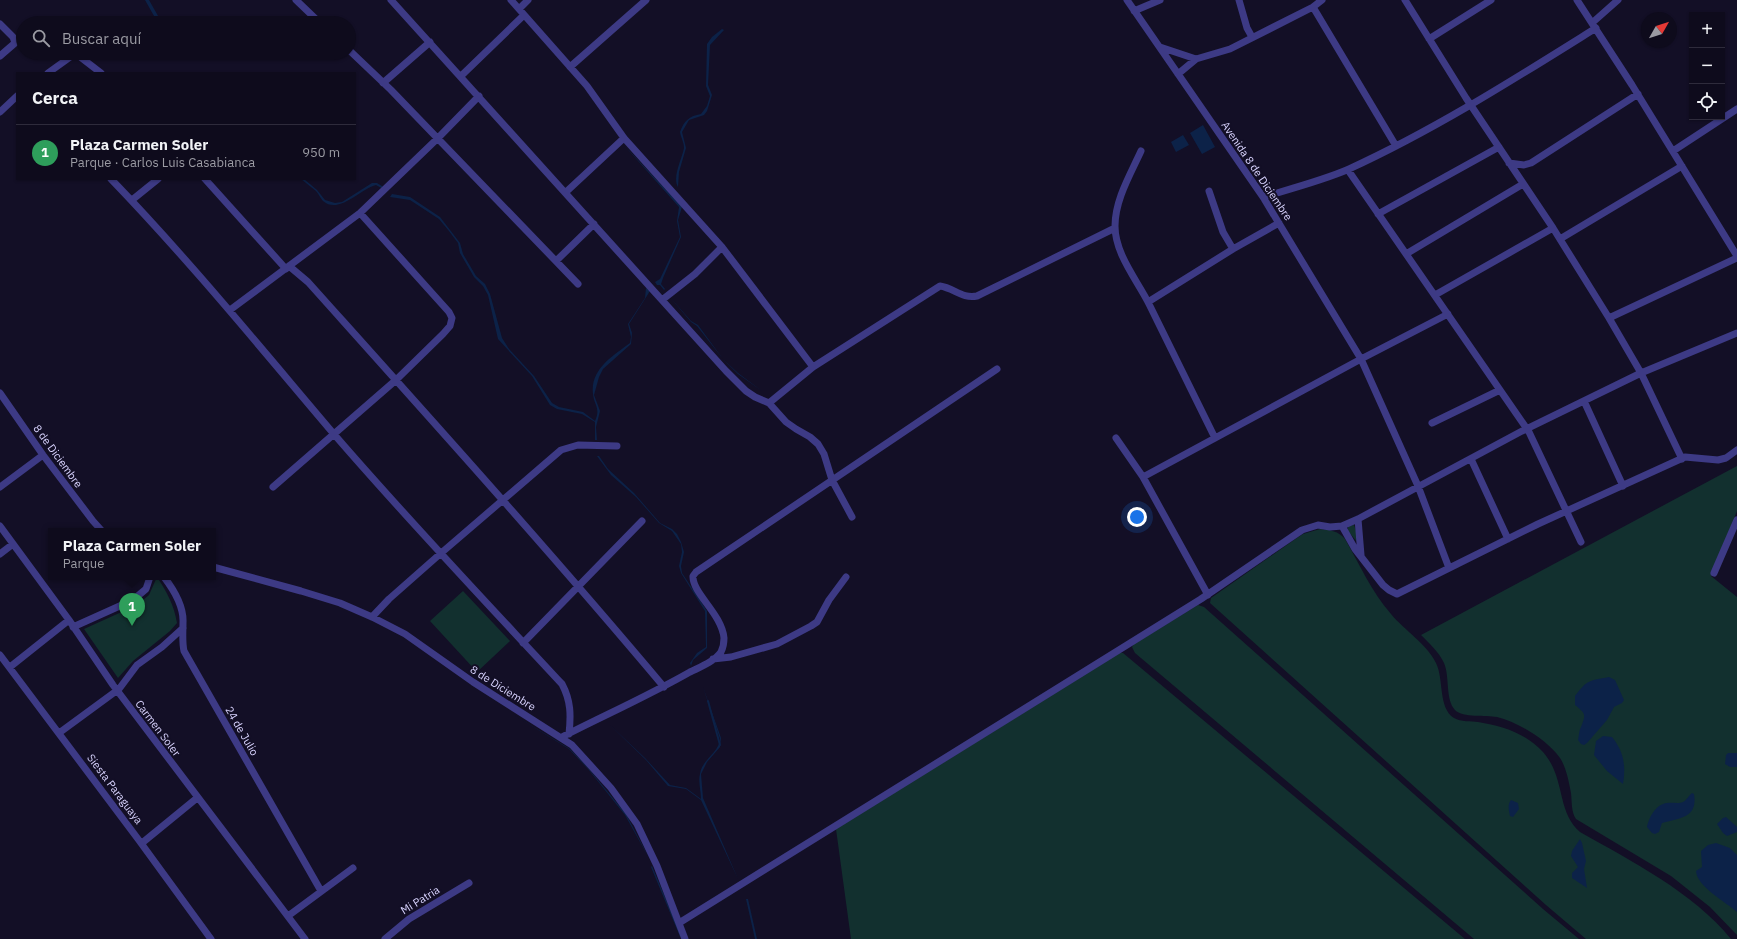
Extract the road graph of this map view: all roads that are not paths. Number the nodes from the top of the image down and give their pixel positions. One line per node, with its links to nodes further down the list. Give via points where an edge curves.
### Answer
1 (296, 0): 17 (street)
2 (391, 0): 22 (street)
3 (511, 0): 16 (street)
4 (528, 0): 16 (street)
5 (646, 0): 29 (street)
6 (1127, 0): 15 (street, Avenida 8 de Diciembre)
7 (1160, 0): 15 (street)
8 (1239, 0): 20 (street)
9 (1322, 0): 14 (street)
10 (1404, 0): 21 (street)
11 (1490, 0): 21 (street)
12 (1577, 0): 19 (street)
13 (1618, 0): 19 (street)
14 (1313, 7): 20 (street); 43 (street)
15 (1134, 11): 23 (street, Avenida 8 de Diciembre)
16 (521, 12): 29 (street); 33 (street)
17 (313, 16)
18 (0, 24): 24 (street, via 13,37 15,43)
19 (1594, 25): 35 (street); 38 (street)
20 (1252, 37): 26 (street, via 1230,49)
21 (1429, 39): 38 (street)
22 (430, 42): 33 (street); 34 (street)
23 (1160, 47): 26 (street); 32 (street, Avenida 8 de Diciembre)
24 (0, 56)
25 (356, 57): 34 (street)
26 (1196, 59): 32 (street)
27 (66, 60): 30 (street)
28 (84, 60): 31 (street)
29 (570, 67): 42 (street, via 587,86)
30 (49, 72)
31 (100, 72)
32 (1178, 74): 56 (street, Avenida 8 de Diciembre)
33 (461, 76): 36 (street)
34 (383, 82): 41 (street)
35 (1638, 94): 45 (street); 47 (street, via 1531,163)
36 (479, 96): 41 (street); 55 (street)
37 (16, 97): 40 (street)
38 (1471, 105): 43 (street); 44 (street)
39 (1737, 109): 45 (street)
40 (0, 112)
41 (438, 138): 58 (street); 69 (street)
42 (624, 138): 55 (street); 65 (street)
43 (1396, 146): 49 (street)
44 (1499, 147): 47 (street); 59 (street)
45 (1673, 151): 48 (street)
46 (1141, 152): 62 (street, via 1120,201)
47 (1509, 164): 53 (street)
48 (1682, 166): 64 (street); 68 (street)
49 (1348, 170): 56 (street); 59 (street)
50 (112, 180): 57 (street)
51 (157, 180): 57 (street)
52 (206, 180): 70 (street)
53 (1523, 184): 63 (street); 67 (street)
54 (1209, 191): 66 (street, via 1221,227)
55 (566, 192): 61 (street)
56 (1263, 197): 60 (street, Avenida 8 de Diciembre)
57 (132, 200): 75 (street)
58 (360, 213): 70 (street); 83 (street, via 452,318 444,334)
59 (1378, 214): 67 (street)
60 (1279, 223): 66 (street); 79 (street, Avenida 8 de Diciembre)
61 (594, 224): 69 (street); 73 (street)
62 (1115, 228): 74 (street, via 1124,257); 80 (street, via 977,296 961,295 948,287 940,286)
63 (1553, 228): 64 (street); 72 (street)
64 (1560, 239): 77 (street)
65 (722, 247): 73 (street, via 695,274); 80 (street)
66 (1233, 249): 74 (street)
67 (1406, 254): 72 (street)
68 (1737, 257): 77 (street)
69 (556, 261): 71 (street)
70 (287, 267): 75 (street); 83 (street, via 308,282)
71 (578, 284)
72 (1434, 295): 76 (street)
73 (662, 300): 87 (street, via 746,391)
74 (1148, 302): 92 (street)
75 (230, 310): 90 (street)
76 (1448, 314): 79 (street); 84 (street)
77 (1609, 318): 82 (street)
78 (1737, 333): 82 (street)
79 (1361, 359): 92 (street); 101 (street, Avenida 8 de Diciembre)
80 (813, 367): 87 (street)
81 (997, 369): 99 (street)
82 (1641, 373): 86 (street); 97 (street)
83 (396, 380): 90 (street); 104 (street)
84 (1500, 390): 88 (street); 89 (street)
85 (0, 392): 95 (street, 8 de Diciembre)
86 (1584, 400): 89 (street); 102 (street)
87 (769, 403): 99 (street, via 786,422 818,444)
88 (1432, 423)
89 (1527, 428): 96 (street); 105 (street)
90 (334, 433): 100 (street); 117 (street)
91 (1116, 438): 98 (street)
92 (1215, 438): 98 (street)
93 (617, 446): 104 (street, via 578,445 561,450)
94 (1737, 450): 97 (street, via 1718,460 1696,457)
95 (43, 455): 103 (street); 112 (street, 8 de Diciembre)
96 (1471, 459): 101 (street); 113 (street)
97 (1682, 459): 102 (street)
98 (1143, 477): 126 (street)
99 (832, 480): 106 (street); 132 (street, via 694,574 695,585 717,617 724,637 720,652)
100 (274, 486)
101 (1418, 486): 107 (street); 120 (street, Avenida 8 de Diciembre)
102 (1623, 486): 105 (street)
103 (0, 487)
104 (502, 499): 117 (street); 125 (street)
105 (1566, 512): 113 (street); 114 (street)
106 (852, 518)
107 (1358, 519): 111 (street); 118 (street)
108 (1737, 520): 121 (street)
109 (642, 521): 125 (street)
110 (0, 526): 115 (street, Carmen Soler)
111 (1342, 526): 118 (street); 126 (street, via 1318,525 1302,530)
112 (100, 528)
113 (1508, 539): 120 (street)
114 (1581, 542)
115 (13, 544): 116 (street); 128 (street, Carmen Soler)
116 (0, 554)
117 (440, 554): 127 (street); 130 (street)
118 (1362, 555): 120 (street, via 1383,585 1397,594)
119 (216, 568): 127 (street, 8 de Diciembre, via 340,603)
120 (1449, 568)
121 (1714, 573)
122 (846, 577): 132 (street, via 817,622 811,626 777,644 731,657)
123 (149, 580): 128 (street, via 146,588 133,600)
124 (166, 580): 129 (street, 24 de Julio, via 176,595 183,618)
125 (579, 586): 130 (street); 134 (street)
126 (1208, 595): 145 (street)
127 (372, 617): 138 (street, 8 de Diciembre, via 405,634 473,682)
128 (71, 624): 133 (street); 135 (street, Carmen Soler)
129 (183, 628): 135 (street, via 137,665); 143 (street, 24 de Julio, via 184,651)
130 (523, 643): 137 (street, via 562,684 571,714)
131 (0, 655): 133 (street, Siesta Paraguaya)
132 (713, 659): 134 (street)
133 (10, 667): 136 (street, Siesta Paraguaya)
134 (664, 687): 137 (street)
135 (117, 691): 136 (street); 139 (street, Carmen Soler)
136 (59, 733): 140 (street, Siesta Paraguaya)
137 (569, 734): 138 (street)
138 (562, 737): 145 (street, 8 de Diciembre, via 592,765 637,824 657,866)
139 (197, 798): 140 (street); 144 (street, Carmen Soler)
140 (142, 843): 146 (street, Siesta Paraguaya)
141 (353, 868): 143 (street)
142 (469, 883): 148 (street, Mi Patria, via 408,919)
143 (321, 891): 144 (street)
144 (288, 916): 147 (street, Carmen Soler)
145 (679, 924): 149 (street, 8 de Diciembre)
146 (211, 939)
147 (305, 939)
148 (385, 939)
149 (685, 939)

